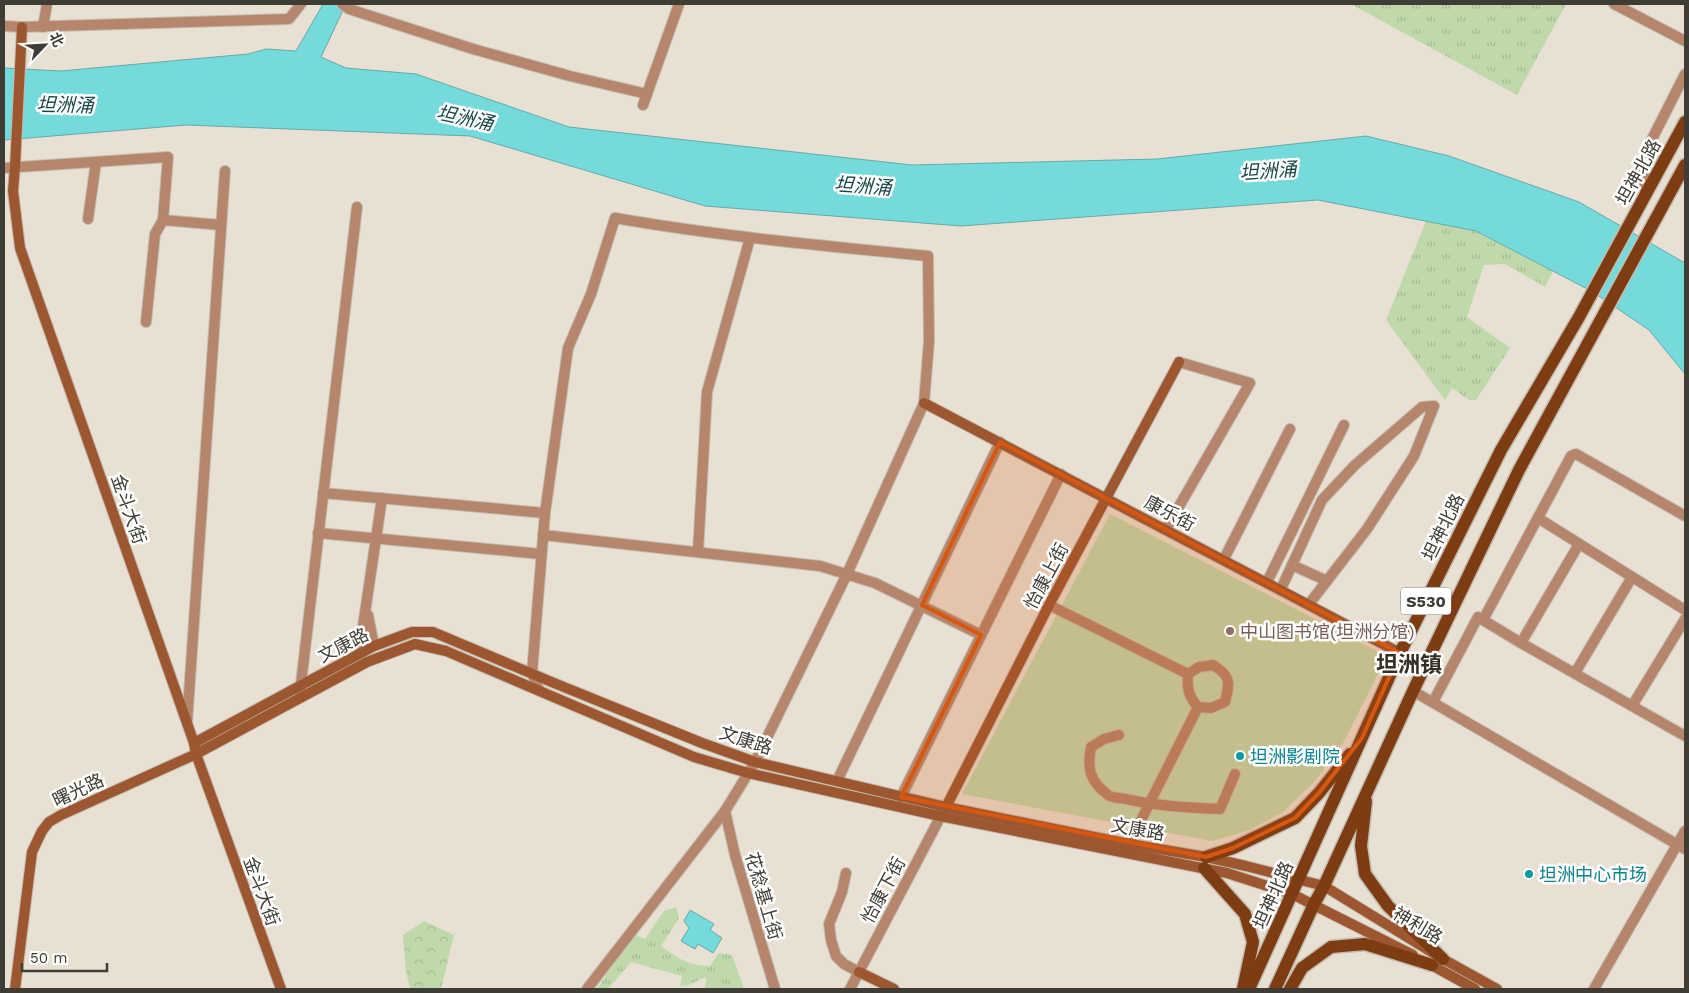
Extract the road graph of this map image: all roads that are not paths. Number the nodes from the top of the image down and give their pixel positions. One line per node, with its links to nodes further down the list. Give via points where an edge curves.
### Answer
1 (47, 4): 7 (street)
2 (301, 4): 7 (street, via 289,19)
3 (342, 4): 11 (street, via 473,49)
4 (679, 4): 11 (street)
5 (1614, 4): 9 (street)
6 (4, 26): 8 (street)
7 (43, 26): 8 (street)
8 (22, 27): 16 (street, 金斗大街)
9 (1685, 42)
10 (1685, 74): 19 (street, via 1650,143 1644,173)
11 (647, 94): 12 (street)
12 (643, 105)
13 (1685, 122): 19 (main road, 坦神北路 / S530)
14 (96, 162): 16 (street); 21 (street); 22 (street, via 168,157)
15 (1685, 165): 68 (main road, S530, via 1519,470)
16 (15, 167): 17 (street); 73 (street, 金斗大街, via 12,191 20,248)
17 (4, 168)
18 (225, 171): 23 (street)
19 (1645, 196): 62 (main road, 坦神北路 / S530, via 1501,450)
20 (357, 207): 31 (street)
21 (88, 219)
22 (162, 220): 23 (street); 25 (street, via 154,234)
23 (221, 225): 73 (street)
24 (750, 238): 26 (street, via 928,256 930,341); 34 (street, via 615,218 591,294 568,348); 42 (street, via 707,392)
25 (146, 322)
26 (924, 403): 29 (street, 康乐街); 46 (street)
27 (1344, 425): 49 (street)
28 (1290, 429): 44 (street)
29 (1000, 442): 30 (street, 康乐街); 53 (street)
30 (1061, 474): 33 (street, 康乐街); 58 (street)
31 (323, 493): 32 (street); 38 (street)
32 (382, 498): 34 (street); 40 (street)
33 (1107, 498): 37 (street, 康乐街); 37 (street, 怡康上街, via 1179,362 1250,383); 52 (street, 怡康上街)
34 (545, 512): 39 (street)
35 (1685, 516): 36 (street, via 1576,454 1571,456)
36 (1538, 518): 41 (street); 56 (street)
37 (1166, 529): 44 (street, 康乐街)
38 (318, 533): 40 (street); 66 (street)
39 (543, 535): 42 (street); 43 (street)
40 (376, 538): 43 (street); 54 (street)
41 (1579, 544): 47 (street); 59 (street)
42 (698, 552): 46 (street, via 820,566)
43 (541, 554): 63 (street)
44 (1224, 559): 49 (street, 康乐街)
45 (1292, 565): 48 (street); 48 (street, via 1322,500 1355,465 1422,407 1434,406 1409,463 1367,529); 50 (street)
46 (847, 574): 53 (street, via 875,583); 79 (street)
47 (1632, 577): 55 (street); 64 (street)
48 (1327, 581): 51 (street)
49 (1267, 582): 50 (street, 康乐街)
50 (1281, 590): 51 (street, 康乐街)
51 (1310, 604): 62 (street, 康乐街)
52 (1049, 605): 65 (street); 87 (street, 怡康上街)
53 (922, 606): 58 (street); 82 (street)
54 (366, 607): 60 (street); 61 (street)
55 (1685, 610)
56 (1483, 620): 59 (street); 70 (street, via 1478,617)
57 (1684, 624): 71 (street)
58 (981, 634): 84 (street)
59 (1521, 643): 64 (street)
60 (374, 646): 61 (street, 文康路); 63 (street, 文康路, via 412,632 433,632)
61 (359, 653): 66 (street, 文康路)
62 (1400, 653): 76 (main road, 坦神北路 / S530)
63 (532, 673): 67 (street); 79 (street, 文康路)
64 (1575, 673): 71 (street)
65 (1188, 674): 72 (street, via 1190,699); 72 (street, via 1199,667 1213,665 1223,671 1230,685 1225,702 1211,708)
66 (300, 686): 69 (street); 77 (street, 文康路)
67 (539, 690): 69 (street, 曙光路, via 446,650 415,644 367,662); 80 (street, 曙光路, via 694,756)
68 (1413, 691): 70 (street); 83 (main road, S530)
69 (300, 698): 78 (street, 曙光路)
70 (1433, 702): 90 (street)
71 (1632, 706): 75 (street)
72 (1198, 707): 85 (street)
73 (187, 723): 77 (street, 金斗大街)
74 (1119, 735): 85 (street, via 1091,746 1088,764 1093,780 1109,796)
75 (1685, 736)
76 (1362, 738): 91 (main road, via 1295,818); 93 (main road, 坦神北路 / S530)
77 (194, 743): 78 (street, 金斗大街)
78 (196, 754): 99 (street, 曙光路, via 61,815 42,831 32,852); 100 (street, 金斗大街)
79 (755, 762): 80 (street); 82 (street, 文康路)
80 (748, 773): 86 (street); 87 (street, 曙光路)
81 (1235, 774): 85 (street, via 1220,809)
82 (837, 782): 84 (street, 文康路)
83 (1367, 789): 94 (main road, S530); 97 (main road, via 1361,846 1365,874 1388,906)
84 (901, 797): 87 (street, 文康路)
85 (1149, 804): 89 (street)
86 (725, 811): 101 (street); 102 (street, 花稔基上街)
87 (943, 812): 89 (street, 文康路); 91 (street); 98 (street, 怡康下街)
88 (1685, 831): 90 (street)
89 (1129, 844): 91 (street, 文康路)
90 (1681, 847): 111 (street)
91 (1205, 863): 93 (street, 文康路); 95 (street); 105 (main road, via 1245,914 1253,942)
92 (846, 873): 98 (street, via 829,924 831,940 836,956)
93 (1299, 879): 94 (street, 文康路); 95 (main road, 坦神北路 / S530)
94 (1324, 886): 96 (main road, S530); 97 (street, 神利路)
95 (1292, 894): 96 (street); 106 (main road, 坦神北路 / S530)
96 (1314, 904): 97 (street); 107 (main road, S530)
97 (1438, 962): 108 (main road, via 1365,944 1331,947 1302,968); 109 (street); 110 (street, 神利路)
98 (859, 972): 103 (street, 怡康下街); 104 (street)
99 (16, 989)
100 (281, 989)
101 (587, 989)
102 (775, 989)
103 (850, 989)
104 (894, 989)
105 (1243, 989)
106 (1249, 989)
107 (1275, 989)
108 (1290, 989)
109 (1475, 989)
110 (1497, 989)
111 (1594, 989)

